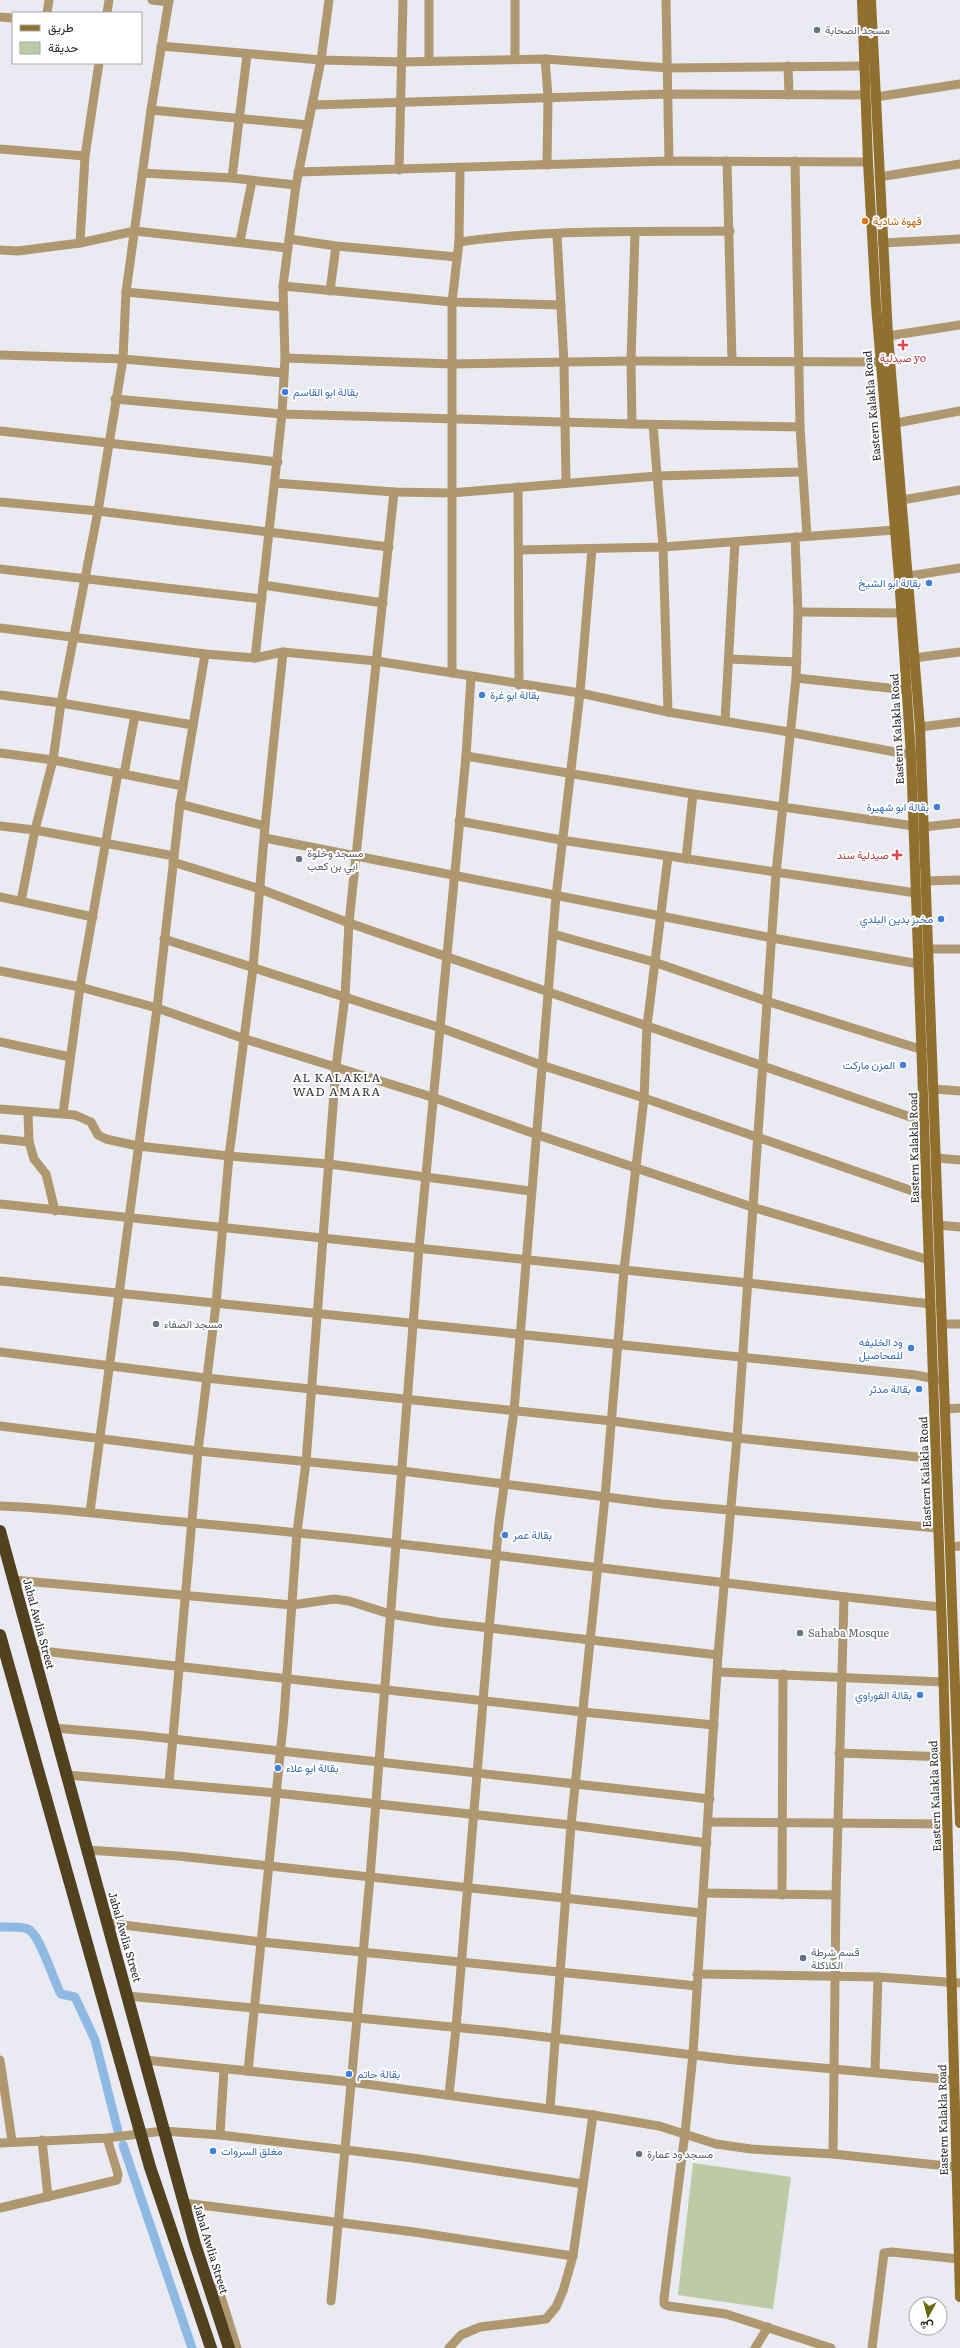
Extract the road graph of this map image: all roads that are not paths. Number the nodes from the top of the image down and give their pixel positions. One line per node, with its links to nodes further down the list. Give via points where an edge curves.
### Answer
1 (49, 0): 12 (street)
2 (109, 0): 13 (street)
3 (152, 0): 11 (street)
4 (329, 0): 20 (street)
5 (403, 0): 22 (street)
6 (429, 0): 21 (street)
7 (515, 0): 18 (street)
8 (666, 0): 26 (street)
9 (862, 0): 25 (street, Eastern Kalakla Road)
10 (871, 0): 32 (street, Eastern Kalakla Road)
11 (169, 1): 16 (street)
12 (47, 12)
13 (107, 12)
14 (0, 17): 15 (street)
15 (12, 18)
16 (161, 46): 17 (street); 35 (street)
17 (247, 56): 20 (street); 36 (street)
18 (515, 59): 19 (street); 21 (street)
19 (545, 59): 26 (street); 31 (street)
20 (321, 60): 22 (street); 34 (street)
21 (429, 61): 22 (street)
22 (402, 62): 33 (street)
23 (99, 64): 39 (street)
24 (788, 66): 25 (street); 26 (street); 29 (street)
25 (864, 66): 30 (street, Eastern Kalakla Road)
26 (668, 68): 28 (street)
27 (960, 84): 32 (street)
28 (668, 94): 29 (street); 31 (street); 40 (street)
29 (789, 95): 30 (street)
30 (865, 95): 43 (street, Eastern Kalakla Road)
31 (548, 96): 33 (street); 45 (street)
32 (876, 97): 50 (street, Eastern Kalakla Road)
33 (399, 103): 34 (street); 47 (street)
34 (313, 105): 37 (street)
35 (151, 110): 36 (street); 49 (street)
36 (239, 117): 37 (street); 51 (street)
37 (308, 125): 48 (street)
38 (0, 149): 39 (street)
39 (85, 156): 61 (street)
40 (669, 161): 41 (street); 45 (street)
41 (726, 161): 42 (street); 55 (street)
42 (796, 161): 43 (street); 80 (street)
43 (868, 162): 81 (street, Eastern Kalakla Road)
44 (960, 164): 50 (street)
45 (547, 165): 46 (street)
46 (460, 168): 47 (street); 60 (street)
47 (399, 170): 48 (street)
48 (298, 172): 53 (street)
49 (142, 173): 51 (street); 54 (street)
50 (879, 177): 63 (street, Eastern Kalakla Road)
51 (232, 178): 52 (street)
52 (252, 181): 53 (street); 59 (street)
53 (296, 185): 62 (street)
54 (135, 231): 59 (street); 61 (street); 69 (street)
55 (730, 231): 56 (street); 79 (street)
56 (635, 232): 57 (street); 78 (street)
57 (557, 235): 60 (street); 71 (street)
58 (960, 239): 63 (street)
59 (240, 241): 62 (street)
60 (459, 242): 66 (street)
61 (80, 243): 65 (street, via 18,251)
62 (288, 243): 64 (street); 67 (street)
63 (882, 243): 74 (street, Eastern Kalakla Road)
64 (336, 246): 66 (street); 68 (street)
65 (0, 250)
66 (457, 257): 70 (street)
67 (283, 286): 68 (street); 72 (street)
68 (330, 291): 70 (street)
69 (126, 292): 72 (street); 77 (street)
70 (452, 302): 71 (street); 83 (street)
71 (561, 305): 82 (street)
72 (284, 307): 76 (street)
73 (960, 325): 74 (street)
74 (888, 336): 90 (street, Eastern Kalakla Road)
75 (0, 355): 77 (street)
76 (285, 358): 83 (street); 84 (street)
77 (122, 359): 84 (street); 85 (street)
78 (631, 361): 79 (street); 82 (street); 91 (street)
79 (732, 361): 80 (street)
80 (799, 361): 81 (street); 93 (street)
81 (880, 362): 108 (street, Eastern Kalakla Road)
82 (564, 363): 83 (street); 89 (street)
83 (452, 364): 88 (street)
84 (284, 373): 87 (street)
85 (115, 399): 87 (street); 95 (street)
86 (960, 412): 90 (street)
87 (282, 414): 88 (street); 96 (street)
88 (451, 419): 89 (street); 104 (street)
89 (565, 422): 91 (street); 99 (street)
90 (896, 423): 105 (street, Eastern Kalakla Road)
91 (632, 424): 92 (street)
92 (653, 425): 93 (street); 98 (street)
93 (800, 427): 97 (street)
94 (0, 431): 95 (street)
95 (107, 444): 96 (street); 107 (street)
96 (278, 462): 100 (street)
97 (802, 472): 98 (street); 110 (street)
98 (657, 476): 99 (street); 114 (street)
99 (566, 482): 101 (street)
100 (275, 483): 103 (street); 109 (street)
101 (518, 487): 104 (street); 116 (street)
102 (960, 490): 105 (street)
103 (394, 492): 104 (street); 113 (street)
104 (451, 493): 136 (street)
105 (902, 500): 119 (street, Eastern Kalakla Road)
106 (0, 502): 107 (street)
107 (98, 511): 109 (street); 120 (street)
108 (895, 530): 110 (street); 125 (street, Eastern Kalakla Road)
109 (268, 532): 113 (street); 121 (street)
110 (807, 536): 111 (street)
111 (795, 537): 112 (street); 124 (street)
112 (734, 542): 114 (street); 133 (street)
113 (389, 547): 123 (street)
114 (663, 547): 115 (street); 144 (street)
115 (592, 549): 116 (street); 141 (street)
116 (519, 550): 139 (street)
117 (960, 568): 119 (street)
118 (0, 569): 120 (street)
119 (909, 576): 132 (street, Eastern Kalakla Road)
120 (85, 578): 122 (street); 127 (street)
121 (263, 585): 122 (street); 123 (street)
122 (262, 599): 131 (street)
123 (382, 603): 134 (street)
124 (798, 612): 125 (street); 135 (street)
125 (902, 613): 140 (street, Eastern Kalakla Road)
126 (0, 628): 127 (street)
127 (73, 638): 130 (street); 143 (street)
128 (283, 652): 131 (street); 134 (street); 164 (street)
129 (960, 652): 132 (street)
130 (205, 654): 131 (street); 148 (street)
131 (255, 658)
132 (914, 658): 149 (street, Eastern Kalakla Road)
133 (729, 659): 135 (street); 146 (street)
134 (376, 661): 136 (street); 170 (street)
135 (797, 662): 138 (street)
136 (452, 673): 137 (street)
137 (471, 677): 139 (street); 153 (street)
138 (796, 678): 140 (street); 150 (street)
139 (519, 684): 141 (street)
140 (907, 690): 152 (street, Eastern Kalakla Road)
141 (580, 693): 144 (street); 156 (street)
142 (0, 695): 143 (street)
143 (61, 702): 145 (street); 154 (street)
144 (668, 712): 146 (street)
145 (135, 715): 148 (street); 155 (street)
146 (725, 721): 150 (street)
147 (960, 722): 149 (street)
148 (193, 725): 157 (street)
149 (920, 727): 165 (street, Eastern Kalakla Road)
150 (789, 732): 152 (street); 160 (street)
151 (0, 753): 154 (street)
152 (911, 755): 165 (street, Eastern Kalakla Road)
153 (466, 756): 156 (street); 161 (street)
154 (53, 760): 155 (street); 166 (street)
155 (121, 774): 157 (street); 169 (street)
156 (569, 775): 158 (street); 168 (street)
157 (183, 786): 159 (street)
158 (693, 794): 160 (street); 173 (street)
159 (180, 804): 164 (street); 172 (street)
160 (783, 807): 165 (street); 174 (street)
161 (459, 821): 168 (street); 175 (street)
162 (960, 823): 165 (street)
163 (0, 826): 166 (street)
164 (265, 826): 167 (street)
165 (919, 826): 177 (street, Eastern Kalakla Road); 179 (street, Eastern Kalakla Road)
166 (35, 830): 169 (street); 182 (street)
167 (265, 838): 170 (street); 178 (street)
168 (561, 840): 171 (street); 180 (street)
169 (106, 842): 172 (street); 184 (street)
170 (356, 857): 175 (street); 185 (street)
171 (668, 857): 173 (street); 183 (street)
172 (174, 859): 178 (street); 188 (street)
173 (686, 859): 174 (street)
174 (776, 873): 179 (street); 187 (street)
175 (454, 876): 180 (street); 191 (street)
176 (960, 880): 177 (street)
177 (926, 881): 190 (street, Eastern Kalakla Road)
178 (260, 889): 185 (street); 194 (street)
179 (916, 893): 193 (street, Eastern Kalakla Road)
180 (556, 896): 183 (street); 186 (street)
181 (0, 897): 182 (street)
182 (21, 901): 184 (street)
183 (659, 916): 187 (street); 192 (street)
184 (93, 917): 196 (street)
185 (349, 923): 191 (street); 198 (street)
186 (553, 934): 192 (street); 197 (street)
187 (772, 938): 193 (street); 199 (street)
188 (164, 939): 194 (street); 200 (street)
189 (960, 948): 190 (street)
190 (929, 949): 210 (street, Eastern Kalakla Road)
191 (447, 957): 197 (street); 202 (street)
192 (654, 962): 199 (street); 201 (street)
193 (920, 964): 205 (street, Eastern Kalakla Road)
194 (253, 968): 198 (street); 203 (street)
195 (0, 970): 196 (street)
196 (80, 987): 200 (street); 206 (street)
197 (549, 993): 201 (street); 207 (street)
198 (345, 996): 202 (street); 208 (street)
199 (766, 1001): 205 (street); 209 (street)
200 (157, 1008): 203 (street); 222 (street)
201 (647, 1026): 209 (street); 213 (street)
202 (441, 1028): 207 (street); 212 (street)
203 (245, 1039): 208 (street); 223 (street)
204 (0, 1042): 206 (street)
205 (923, 1050): 217 (street, Eastern Kalakla Road)
206 (70, 1056): 216 (street)
207 (541, 1065): 213 (street); 218 (street)
208 (336, 1067): 212 (street); 226 (street)
209 (763, 1068): 217 (street); 219 (street)
210 (934, 1088): 211 (street); 224 (street, Eastern Kalakla Road)
211 (960, 1091)
212 (435, 1098): 218 (street); 228 (street)
213 (644, 1098): 219 (street); 227 (street)
214 (0, 1109): 215 (street)
215 (28, 1112): 216 (street); 221 (street)
216 (63, 1113): 222 (street, via 91,1122 98,1135 106,1140)
217 (925, 1122): 230 (street, Eastern Kalakla Road)
218 (535, 1134): 227 (street); 229 (street)
219 (759, 1137): 230 (street); 232 (street)
220 (0, 1139): 221 (street)
221 (29, 1142): 233 (street, via 34,1159 46,1174)
222 (138, 1146): 223 (street); 234 (street)
223 (229, 1156): 226 (street); 236 (street)
224 (937, 1158): 225 (street); 235 (street, Eastern Kalakla Road)
225 (960, 1160)
226 (329, 1164): 228 (street); 238 (street)
227 (635, 1167): 232 (street); 242 (street)
228 (426, 1178): 229 (street); 239 (street)
229 (530, 1191): 240 (street)
230 (927, 1196): 241 (street, Eastern Kalakla Road)
231 (0, 1204): 233 (street)
232 (752, 1207): 241 (street); 244 (street)
233 (55, 1211): 234 (street)
234 (128, 1218): 236 (street); 245 (street)
235 (938, 1225): 237 (street); 250 (street, Eastern Kalakla Road)
236 (222, 1227): 238 (street); 246 (street)
237 (960, 1227)
238 (323, 1238): 239 (street); 248 (street)
239 (419, 1248): 240 (street); 249 (street)
240 (525, 1259): 242 (street); 252 (street)
241 (929, 1260): 247 (street, Eastern Kalakla Road)
242 (624, 1270): 244 (street); 253 (street)
243 (0, 1281): 245 (street)
244 (748, 1283): 247 (street); 255 (street)
245 (120, 1294): 246 (street); 256 (street)
246 (216, 1304): 248 (street); 257 (street)
247 (931, 1304): 258 (street, Eastern Kalakla Road)
248 (316, 1313): 249 (street); 260 (street)
249 (413, 1323): 252 (street); 261 (street)
250 (942, 1324): 251 (street); 259 (street, Eastern Kalakla Road)
251 (960, 1324)
252 (518, 1335): 253 (street); 264 (street)
253 (617, 1345): 255 (street); 265 (street)
254 (0, 1352): 256 (street)
255 (742, 1358): 258 (street); 268 (street)
256 (111, 1365): 257 (street); 267 (street)
257 (206, 1378): 260 (street); 269 (street)
258 (934, 1378): 259 (street); 270 (street, Eastern Kalakla Road)
259 (944, 1381): 263 (street, Eastern Kalakla Road)
260 (312, 1388): 261 (street); 271 (street)
261 (408, 1399): 264 (street); 272 (street)
262 (960, 1408): 263 (street)
263 (946, 1409): 283 (street, Eastern Kalakla Road)
264 (514, 1411): 265 (street); 273 (street)
265 (612, 1421): 268 (street); 274 (street)
266 (0, 1426): 267 (street)
267 (99, 1437): 269 (street); 277 (street)
268 (737, 1438): 270 (street); 276 (street)
269 (198, 1451): 271 (street); 278 (street)
270 (937, 1459): 279 (street, Eastern Kalakla Road)
271 (306, 1462): 272 (street); 281 (street)
272 (402, 1471): 273 (street); 282 (street)
273 (504, 1484): 274 (street); 284 (street)
274 (605, 1497): 276 (street); 286 (street)
275 (0, 1506): 277 (street)
276 (730, 1510): 279 (street); 288 (street)
277 (90, 1512): 278 (street)
278 (192, 1523): 281 (street); 289 (street)
279 (938, 1528): 292 (street, Eastern Kalakla Road)
280 (0, 1531): 285 (highway, Jabal Awlia Street)
281 (297, 1532): 282 (street); 291 (street)
282 (395, 1543): 284 (street); 293 (street)
283 (955, 1546): 294 (street, Eastern Kalakla Road)
284 (496, 1555): 286 (street); 295 (street)
285 (4, 1564): 287 (highway, Jabal Awlia Street)
286 (597, 1568): 288 (street); 297 (street)
287 (14, 1580): 289 (street); 298 (highway, Jabal Awlia Street)
288 (724, 1583): 290 (street); 299 (street)
289 (186, 1595): 291 (street); 300 (street)
290 (844, 1598): 292 (street); 304 (street)
291 (292, 1605): 293 (street, via 334,1599); 303 (street)
292 (941, 1607): 305 (street, Eastern Kalakla Road)
293 (390, 1614): 295 (street); 307 (street)
294 (956, 1615): 306 (street, Eastern Kalakla Road)
295 (488, 1629): 297 (street); 308 (street)
296 (0, 1635): 371 (highway)
297 (590, 1640): 299 (street); 309 (street)
298 (33, 1650): 300 (street); 311 (highway, Jabal Awlia Street)
299 (718, 1655): 301 (street)
300 (179, 1666): 303 (street); 312 (street)
301 (718, 1672): 302 (street); 310 (street)
302 (783, 1674): 304 (street); 326 (street)
303 (286, 1677): 307 (street); 313 (street)
304 (842, 1677): 305 (street); 314 (street)
305 (944, 1682): 315 (street, Eastern Kalakla Road)
306 (958, 1686): 328 (street, Eastern Kalakla Road)
307 (383, 1689): 308 (street); 316 (street)
308 (483, 1700): 309 (street); 317 (street)
309 (583, 1712): 310 (street); 320 (street)
310 (714, 1725): 322 (street)
311 (54, 1728): 312 (street); 318 (highway, Jabal Awlia Street)
312 (172, 1739): 313 (street); 319 (street)
313 (280, 1751): 316 (street); 321 (street)
314 (839, 1753): 315 (street); 327 (street)
315 (946, 1757): 329 (street, Eastern Kalakla Road)
316 (378, 1762): 317 (street); 323 (street)
317 (476, 1772): 320 (street); 324 (street)
318 (66, 1775): 319 (street); 332 (highway, Jabal Awlia Street)
319 (169, 1783): 321 (street)
320 (576, 1784): 322 (street); 330 (street)
321 (276, 1793): 323 (street); 333 (street)
322 (710, 1799): 325 (street)
323 (374, 1805): 324 (street); 334 (street)
324 (472, 1816): 330 (street); 335 (street)
325 (708, 1822): 326 (street); 331 (street)
326 (783, 1822): 327 (street); 337 (street)
327 (838, 1822): 329 (street); 338 (street)
328 (960, 1822)
329 (948, 1824): 345 (street, Eastern Kalakla Road)
330 (571, 1825): 331 (street); 339 (street)
331 (707, 1843): 336 (street)
332 (87, 1850): 333 (street, via 178,1856); 341 (highway, Jabal Awlia Street)
333 (269, 1867): 334 (street); 342 (street)
334 (370, 1878): 335 (street); 343 (street)
335 (466, 1889): 339 (street); 344 (street)
336 (704, 1893): 337 (street); 340 (street)
337 (782, 1894): 338 (street)
338 (836, 1895): 348 (street)
339 (566, 1900): 340 (street); 346 (street)
340 (701, 1913): 347 (street)
341 (107, 1923): 342 (street); 352 (highway, Jabal Awlia Street)
342 (262, 1942): 343 (street); 353 (street)
343 (363, 1952): 344 (street); 354 (street)
344 (461, 1961): 346 (street); 355 (street)
345 (956, 1968): 350 (street, Eastern Kalakla Road)
346 (562, 1972): 351 (street); 356 (street)
347 (697, 1974): 348 (street); 351 (street)
348 (835, 1976): 349 (street); 360 (street)
349 (878, 1978): 350 (street); 363 (street)
350 (956, 1983): 364 (street, Eastern Kalakla Road)
351 (697, 1986): 357 (street)
352 (128, 1996): 353 (street); 359 (highway, Jabal Awlia Street)
353 (255, 2008): 354 (street); 362 (street)
354 (356, 2019): 355 (street); 365 (street)
355 (456, 2028): 356 (street); 366 (street)
356 (556, 2038): 357 (street); 367 (street)
357 (692, 2054): 360 (street, via 784,2065); 370 (street)
358 (0, 2060): 375 (street)
359 (145, 2060): 361 (street); 369 (highway, Jabal Awlia Street)
360 (834, 2067): 363 (street); 378 (street)
361 (224, 2069): 362 (street); 372 (street)
362 (248, 2071): 365 (street)
363 (876, 2072): 364 (street)
364 (954, 2080): 379 (street, Eastern Kalakla Road)
365 (351, 2082): 366 (street); 377 (street)
366 (449, 2095): 367 (street)
367 (550, 2109): 368 (street)
368 (593, 2116): 370 (street); 380 (street)
369 (163, 2131): 371 (street); 372 (street); 382 (highway, Jabal Awlia Street)
370 (685, 2133): 378 (street, via 716,2144 751,2149); 390 (street, via 664,2304 716,2311)
371 (140, 2135): 373 (street); 391 (highway, via 169,2229)
372 (220, 2135): 377 (street)
373 (107, 2138): 374 (street); 381 (street, via 118,2174 117,2180)
374 (42, 2140): 375 (street); 381 (street)
375 (12, 2141): 376 (street)
376 (0, 2143)
377 (345, 2152): 380 (street, via 500,2170); 384 (street)
378 (833, 2154): 379 (street)
379 (956, 2167): 386 (street, Eastern Kalakla Road)
380 (583, 2184): 385 (street)
381 (48, 2197): 383 (street)
382 (184, 2203): 384 (street); 392 (highway, Jabal Awlia Street, via 220,2328)
383 (0, 2208)
384 (337, 2221): 385 (street); 389 (street)
385 (573, 2256): 394 (street, via 563,2291 556,2307 546,2319 480,2327 461,2334)
386 (959, 2259): 388 (street, Eastern Kalakla Road); 397 (street, via 884,2253)
387 (218, 2287): 393 (street)
388 (960, 2298)
389 (331, 2301)
390 (768, 2327): 395 (street); 396 (street)
391 (211, 2348)
392 (229, 2348)
393 (236, 2348)
394 (449, 2348)
395 (755, 2348)
396 (831, 2348)
397 (872, 2348)

